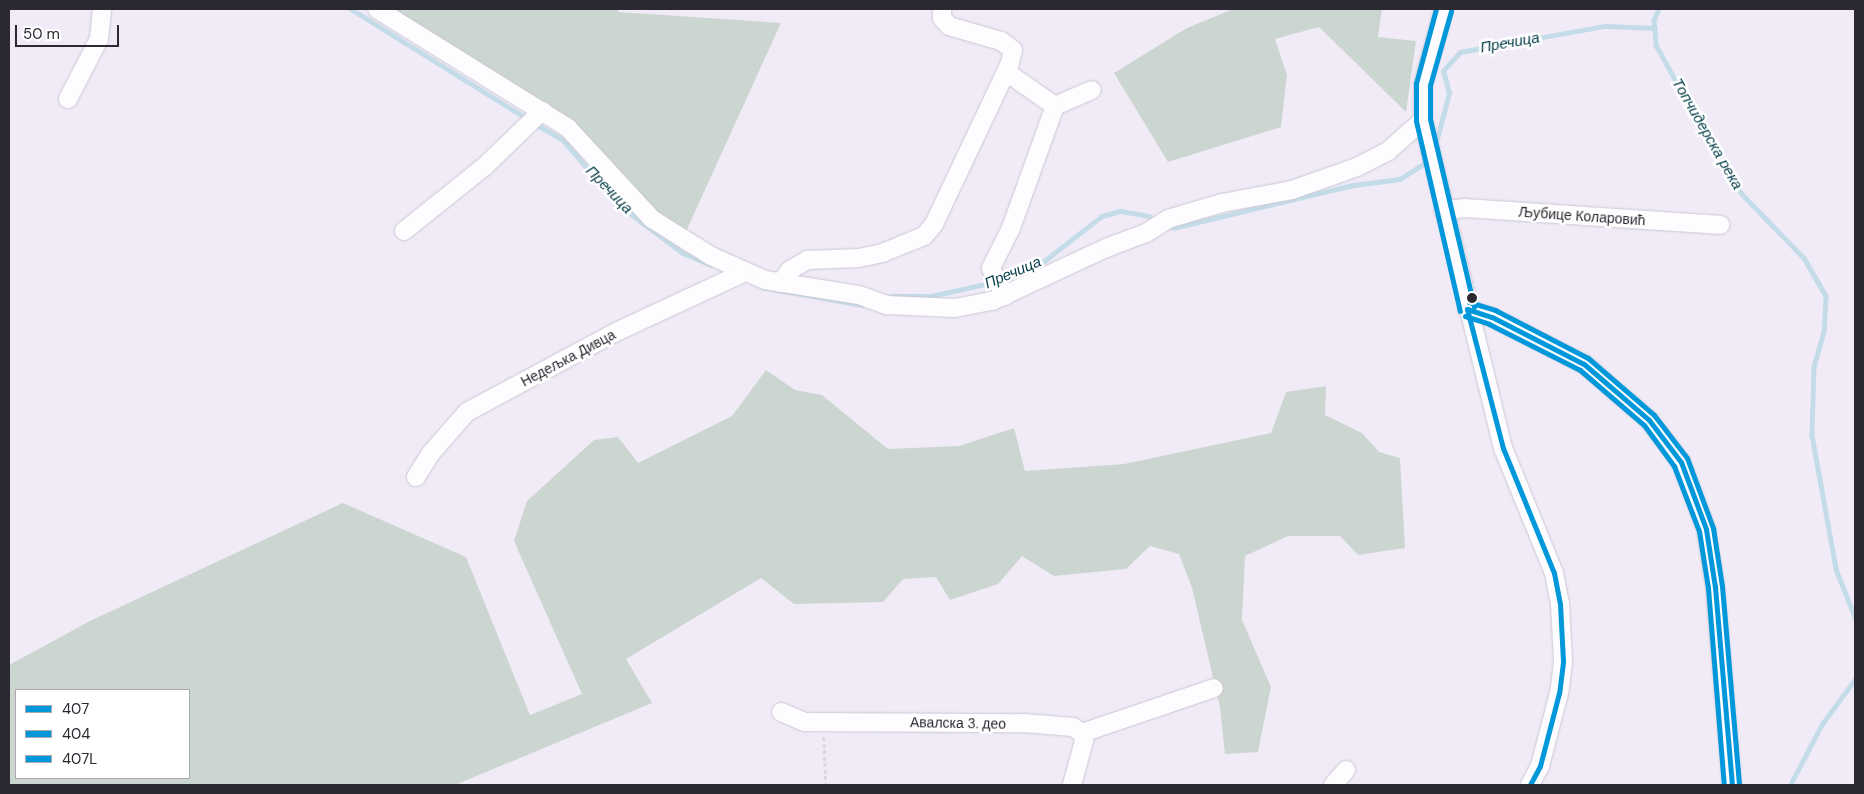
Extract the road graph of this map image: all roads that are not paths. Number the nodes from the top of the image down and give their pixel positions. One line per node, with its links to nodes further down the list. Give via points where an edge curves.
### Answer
1 (102, 9): 7 (street, via 99,39)
2 (377, 9): 9 (street)
3 (942, 9): 5 (street, via 942,18 949,26 1001,41 1013,50)
4 (1444, 9): 10 (street, via 1423,84)
5 (1006, 72): 8 (street); 15 (street, via 934,224 924,236 859,258 807,260 790,270)
6 (1092, 90): 8 (street)
7 (68, 99)
8 (1055, 106): 16 (street, via 1011,228 991,268)
9 (540, 113): 13 (street, via 478,172); 14 (street, via 568,128 652,219 711,256)
10 (1423, 120): 11 (street); 16 (street, via 1388,151 1357,167 1292,190 1222,203 1168,219 1146,232)
11 (1443, 210): 12 (street, Љубице Коларовић, via 1466,208); 17 (street)
12 (1720, 225)
13 (404, 231)
14 (744, 272): 15 (street); 18 (street, Недељка Дивца, via 618,331 467,412 431,453)
15 (780, 283): 16 (street, via 859,295 887,305 955,308 978,305)
16 (999, 287)
17 (1467, 309): 25 (street, via 1503,448 1554,573 1560,604 1563,654 1560,693 1540,766); 26 (street, via 1492,317 1584,364 1649,420 1681,462 1706,529 1715,587)
18 (416, 477)
19 (1214, 688): 21 (street)
20 (781, 712): 21 (street, Авалска 3. део, via 796,720 1052,724 1073,727)
21 (1082, 733): 23 (street, via 1083,749)
22 (1346, 770): 24 (street)
23 (1072, 785)
24 (1333, 785)
25 (1530, 785)
26 (1732, 785)

